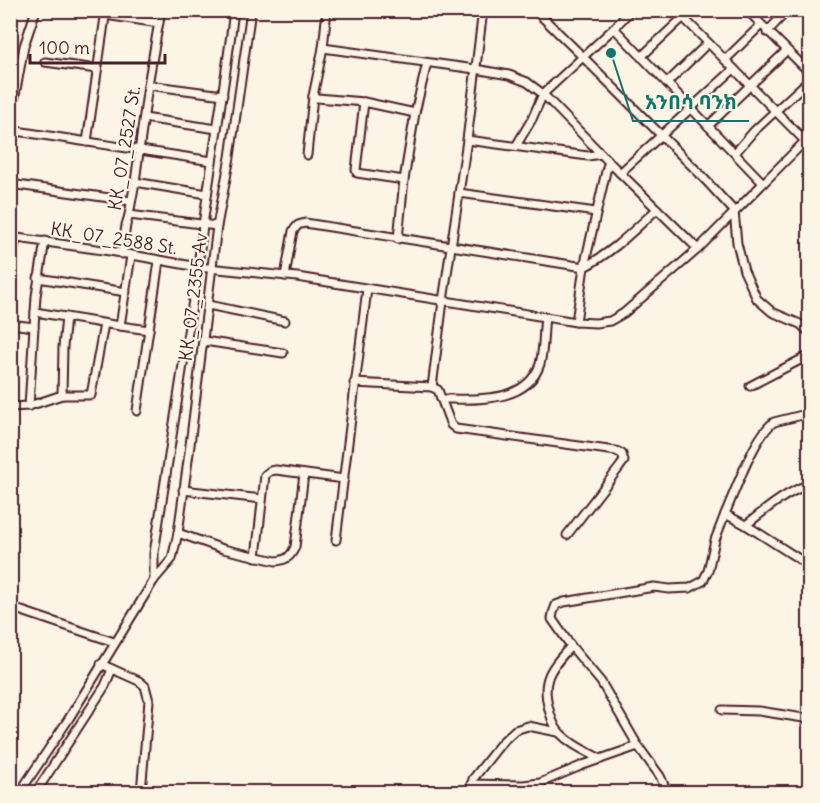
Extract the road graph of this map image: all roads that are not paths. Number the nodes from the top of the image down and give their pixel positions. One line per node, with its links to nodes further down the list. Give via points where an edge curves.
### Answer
1 (36, 10): 47 (street, via 24,46)
2 (161, 10): 19 (street, KK_07_2527 St.)
3 (234, 10): 40 (street, KK_07_2355 Av)
4 (251, 10): 75 (street, KK_07_2355 Av)
5 (327, 10): 24 (street)
6 (483, 10): 32 (street)
7 (494, 10): 8 (street)
8 (518, 10)
9 (535, 10): 26 (street)
10 (630, 10): 21 (street)
11 (676, 10): 18 (street)
12 (691, 10): 18 (street)
13 (747, 10): 20 (street)
14 (788, 10): 22 (street)
15 (804, 10): 17 (street)
16 (105, 13): 19 (street); 31 (street)
17 (810, 16)
18 (683, 18): 23 (street); 27 (street)
19 (159, 23): 37 (street, KK_07_2527 St.)
20 (761, 25): 22 (street); 28 (street)
21 (614, 28): 26 (street); 27 (street)
22 (767, 32): 25 (street)
23 (708, 43): 28 (street); 36 (street)
24 (323, 48): 30 (street); 41 (street)
25 (786, 51): 34 (street); 38 (street)
26 (582, 56): 39 (street); 51 (street)
27 (641, 57): 36 (street)
28 (725, 60): 33 (street)
29 (45, 62): 31 (street)
30 (427, 63): 32 (street); 45 (street)
31 (97, 69): 54 (street)
32 (475, 69): 39 (street, via 518,78); 53 (street)
33 (734, 69): 38 (street); 43 (street)
34 (810, 73)
35 (810, 79): 44 (street)
36 (667, 83): 43 (street)
37 (148, 85): 40 (street); 46 (street, KK_07_2527 St.)
38 (750, 85): 44 (street); 48 (street)
39 (543, 94): 55 (street); 58 (street)
40 (223, 95): 49 (street, KK_07_2355 Av)
41 (313, 96): 42 (street); 59 (street)
42 (364, 102): 45 (street); 63 (street, via 357,173)
43 (691, 108): 48 (street); 51 (street)
44 (777, 111): 52 (street); 57 (street)
45 (415, 112): 63 (street)
46 (144, 118): 49 (street); 56 (street, KK_07_2527 St.)
47 (10, 123)
48 (708, 126): 57 (street)
49 (217, 129): 60 (street, KK_07_2355 Av)
50 (10, 130): 54 (street)
51 (661, 136): 62 (street); 71 (street)
52 (807, 138): 65 (street, KK_07_2588 St.)
53 (467, 140): 55 (street); 68 (street)
54 (87, 142): 56 (street)
55 (516, 146): 58 (street, via 588,156)
56 (140, 149): 60 (street); 64 (street, KK_07_2527 St.)
57 (735, 153): 65 (street)
58 (601, 154): 61 (street)
59 (307, 155)
60 (212, 161): 67 (street, KK_07_2355 Av)
61 (609, 162): 62 (street); 72 (street)
62 (620, 173): 70 (street)
63 (404, 180): 77 (street)
64 (135, 182): 67 (street); 69 (street, KK_07_2527 St.)
65 (762, 183): 71 (street, KK_07_2588 St.)
66 (10, 184): 69 (street)
67 (207, 194): 74 (street, KK_07_2355 Av)
68 (459, 194): 72 (street); 79 (street)
69 (131, 201): 73 (street, KK_07_2527 St.)
70 (657, 209): 80 (street); 86 (street, via 611,252)
71 (734, 211): 80 (street, KK_07_2588 St.); 104 (street, via 744,271 757,299)
72 (596, 212): 86 (street)
73 (129, 215): 74 (street); 81 (street, KK_07_2527 St.)
74 (202, 225): 75 (street); 85 (street, KK_07_2355 Av)
75 (217, 226): 87 (street, KK_07_2355 Av)
76 (13, 237): 78 (street, KK_07_2588 St.); 84 (street)
77 (398, 239): 79 (street); 88 (street, via 298,225 292,231)
78 (45, 242): 81 (street, KK_07_2588 St.); 89 (street)
79 (452, 247): 86 (street); 92 (street)
80 (698, 249): 98 (street, KK_07_2588 St., via 624,313 610,321)
81 (122, 254): 82 (street, KK_07_2588 St.)
82 (131, 256): 83 (street, KK_07_2588 St.); 91 (street)
83 (159, 261): 85 (street, KK_07_2588 St.); 103 (street)
84 (10, 266)
85 (198, 267): 87 (street, KK_07_2588 St.); 129 (street, KK_07_2355 Av, via 154,553)
86 (584, 267): 98 (street)
87 (213, 269): 88 (street, KK_07_2588 St.); 93 (street, KK_07_2355 Av)
88 (285, 276): 90 (street, KK_07_2588 St.)
89 (38, 278): 91 (street); 94 (street)
90 (367, 288): 92 (street, KK_07_2588 St.); 108 (street)
91 (126, 292): 101 (street)
92 (443, 301): 96 (street, KK_07_2588 St.); 110 (street)
93 (208, 305): 97 (street); 105 (street, KK_07_2355 Av)
94 (35, 312): 95 (street); 102 (street)
95 (66, 317): 100 (street); 111 (street)
96 (545, 317): 98 (street, KK_07_2588 St.); 112 (street, via 541,360 531,380 512,393 488,399)
97 (285, 321)
98 (576, 322)
99 (10, 324): 102 (street)
100 (104, 324): 101 (street); 111 (street, via 91,395)
101 (120, 326): 103 (street)
102 (34, 327): 113 (street)
103 (149, 330): 115 (street)
104 (810, 333)
105 (204, 341): 106 (street); 120 (street, KK_07_2355 Av)
106 (284, 353)
107 (810, 356): 109 (street)
108 (354, 383): 110 (street); 118 (street)
109 (750, 386)
110 (432, 387): 112 (street)
111 (62, 395): 113 (street)
112 (441, 399): 125 (street, via 456,429 622,454 624,461)
113 (29, 406): 114 (street)
114 (10, 407)
115 (137, 411)
116 (810, 413): 122 (street, via 769,425)
117 (304, 474): 118 (street); 121 (street, via 270,471 265,475); 127 (street, via 291,555 276,561)
118 (344, 479): 126 (street)
119 (810, 484): 123 (street, via 780,499)
120 (183, 490): 121 (street); 124 (street, KK_07_2355 Av)
121 (262, 499): 127 (street)
122 (725, 514): 123 (street); 132 (street, via 703,581 690,588 654,587 556,605 552,619)
123 (746, 525): 128 (street)
124 (178, 533): 127 (street); 129 (street, KK_07_2355 Av, via 172,559)
125 (567, 534)
126 (336, 540)
127 (256, 557)
128 (810, 566)
129 (154, 580): 131 (street, KK_07_2355 Av)
130 (10, 607): 131 (street)
131 (114, 642): 133 (street, KK_07_2355 Av)
132 (571, 646): 137 (street, via 555,663 546,681 545,698); 138 (street, via 602,682)
133 (101, 664): 134 (street); 142 (street, KK_07_2355 Av)
134 (112, 669): 143 (street); 145 (street, via 145,686 149,701)
135 (722, 710): 136 (street)
136 (810, 719)
137 (558, 732): 139 (street); 140 (street, via 528,726 515,730)
138 (638, 746): 139 (street); 147 (street)
139 (601, 759): 140 (street, via 540,783)
140 (471, 784): 146 (street)
141 (808, 786): 148 (street)
142 (20, 792)
143 (36, 792): 144 (street)
144 (43, 792)
145 (141, 792)
146 (470, 792)
147 (667, 792)
148 (795, 792)

